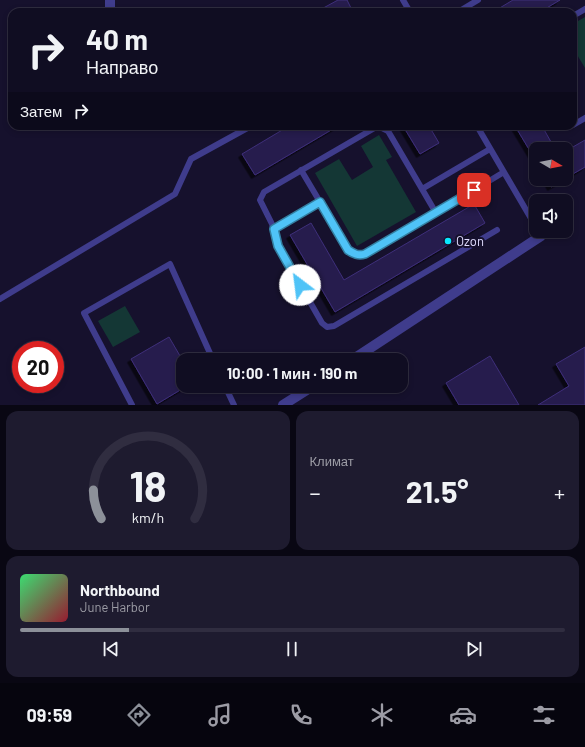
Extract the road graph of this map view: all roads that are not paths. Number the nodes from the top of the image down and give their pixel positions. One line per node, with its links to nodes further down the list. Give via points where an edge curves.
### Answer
1 (478, 0): 2 (lane)
2 (465, 8)
3 (244, 130): 17 (lane, via 191,158 175,194)
4 (370, 130): 8 (lane)
5 (386, 130): 10 (lane)
6 (479, 130): 7 (lane)
7 (490, 149): 9 (lane); 10 (lane)
8 (301, 170): 11 (lane); 14 (lane, via 264,192 261,197 261,204)
9 (504, 172): 12 (lane); 13 (lane)
10 (422, 189): 12 (lane)
11 (320, 202): 12 (lane, via 348,250 356,255 365,254); 14 (lane)
12 (436, 213)
13 (529, 214)
14 (274, 229): 15 (lane, via 278,246 322,323 331,327)
15 (497, 230)
16 (529, 238): 19 (street)
17 (0, 299)
18 (210, 353): 22 (lane, via 170,264 84,313)
19 (362, 353)
20 (228, 393): 23 (lane)
21 (302, 393): 24 (street)
22 (132, 405)
23 (234, 405)
24 (284, 405)

